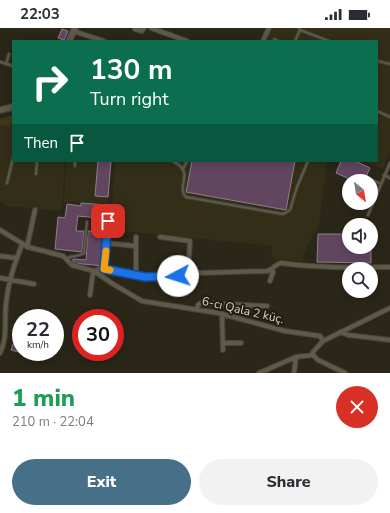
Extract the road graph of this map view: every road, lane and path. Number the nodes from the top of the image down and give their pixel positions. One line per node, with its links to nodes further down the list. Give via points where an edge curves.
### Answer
1 (144, 28): 5 (street, via 141,31)
2 (151, 28): 10 (street)
3 (269, 28): 11 (street)
4 (75, 29): 7 (main road); 8 (main road); 9 (street)
5 (135, 29)
6 (300, 29): 12 (lane); 13 (lane)
7 (70, 40)
8 (73, 40)
9 (102, 40)
10 (184, 40)
11 (263, 40)
12 (295, 40)
13 (327, 40)
14 (9, 54): 17 (lane)
15 (378, 61): 18 (lane)
16 (0, 62): 17 (lane)
17 (6, 64): 19 (lane)
18 (390, 64)
19 (12, 66)
20 (12, 107): 21 (main road)
21 (0, 110)
22 (12, 110): 24 (main road)
23 (378, 111): 25 (lane)
24 (0, 114)
25 (390, 117)
26 (12, 162): 38 (lane)
27 (37, 162): 35 (lane)
28 (75, 162): 33 (lane)
29 (174, 162): 34 (lane)
30 (187, 162): 34 (lane)
31 (308, 162): 34 (lane, via 296,187 290,210 283,214 186,197 182,193 185,176)
32 (390, 163): 36 (lane)
33 (75, 166)
34 (183, 170)
35 (36, 174)
36 (384, 175): 37 (lane); 40 (lane)
37 (390, 178)
38 (7, 183)
39 (378, 183): 40 (lane)
40 (381, 184): 42 (lane)
41 (35, 210): 49 (street)
42 (368, 215)
43 (108, 221): 48 (street)
44 (87, 222): 53 (lane, via 84,253)
45 (0, 230): 49 (street, 6-cı Qala 2 küç.)
46 (136, 237): 50 (street)
47 (160, 237): 58 (street, via 190,241)
48 (107, 243): 50 (street); 55 (street)
49 (25, 246): 52 (street); 53 (street, 6-cı Qala 2 küç., via 61,255)
50 (135, 246): 59 (street)
51 (0, 256): 52 (street)
52 (16, 258): 61 (street)
53 (66, 259): 57 (street, 6-cı Qala 2 küç., via 72,265)
54 (390, 267): 56 (street, via 320,267 281,263)
55 (104, 269): 57 (street); 59 (street)
56 (272, 269): 58 (street); 62 (street)
57 (94, 271): 64 (street); 69 (street, 6-cı Qala 2 küç., via 142,300)
58 (188, 274): 59 (street, via 156,277)
59 (134, 275)
60 (0, 278): 61 (street)
61 (10, 280): 63 (street); 66 (street)
62 (270, 281)
63 (34, 284)
64 (90, 295)
65 (0, 304): 66 (street)
66 (6, 305): 77 (street, via 5,337)
67 (267, 306): 69 (street, via 201,303)
68 (390, 308): 71 (street)
69 (197, 310): 70 (street, 6-cı Qala 2 küç.)
70 (222, 314): 73 (street, 6-cı Qala 2 küç., via 285,331 318,335); 74 (street)
71 (340, 332): 72 (street); 73 (street)
72 (390, 340)
73 (323, 341): 78 (street)
74 (223, 343): 75 (street); 76 (street)
75 (241, 343)
76 (223, 350)
77 (0, 353)
78 (313, 355): 79 (street); 82 (street)
79 (296, 357): 80 (street); 81 (street)
80 (259, 373)
81 (294, 373)
82 (345, 373)

